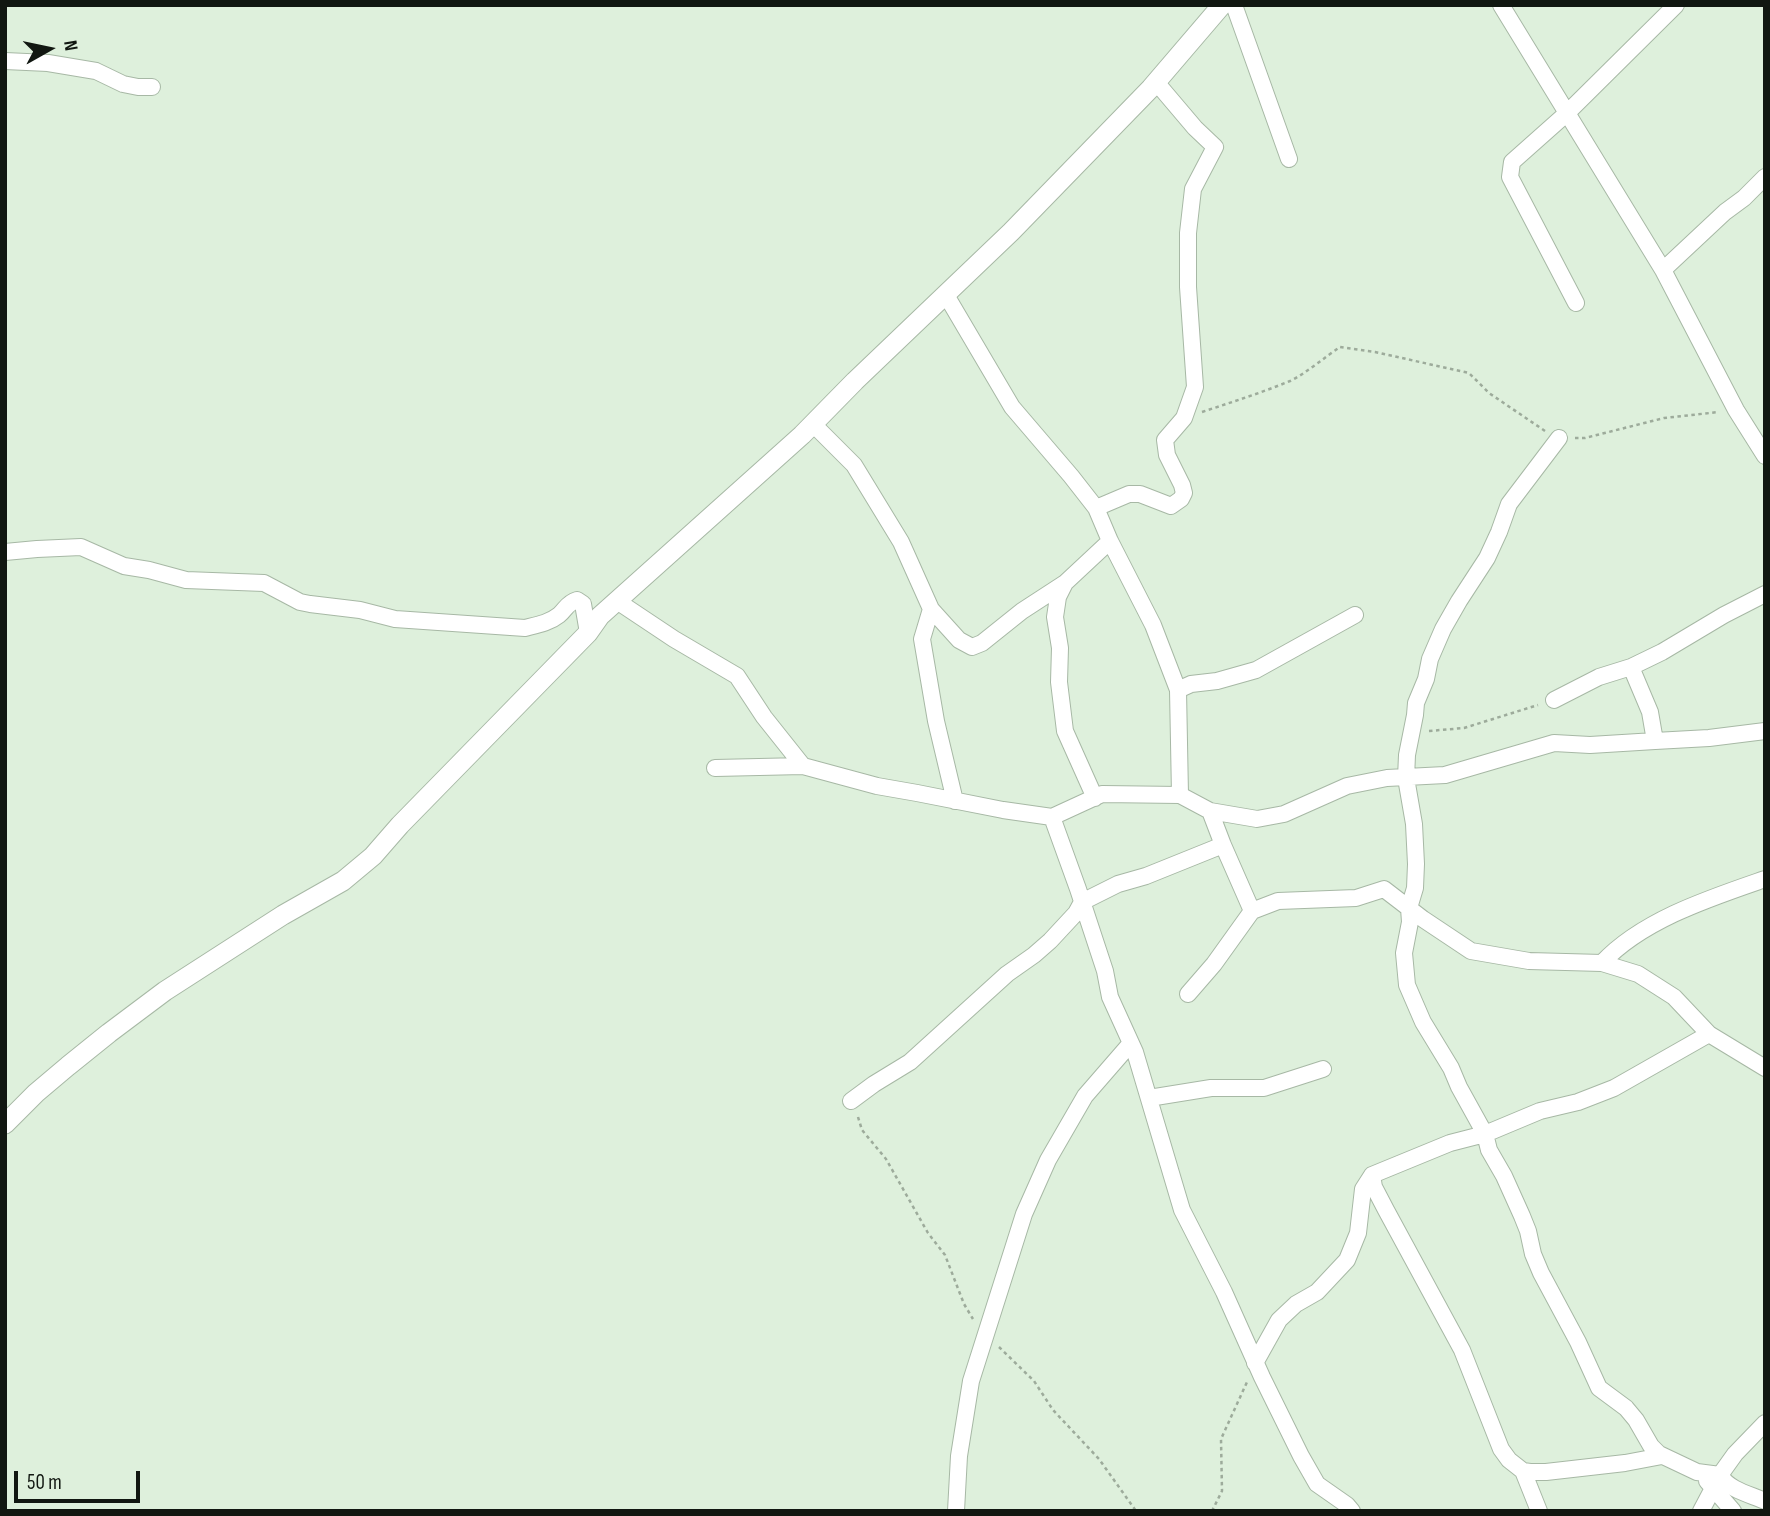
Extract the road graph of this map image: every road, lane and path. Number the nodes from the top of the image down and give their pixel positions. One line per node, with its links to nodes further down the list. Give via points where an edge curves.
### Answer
1 (1222, 5): 6 (street)
2 (1234, 5): 9 (street)
3 (1501, 5): 8 (street)
4 (1676, 5): 8 (street)
5 (5, 61): 7 (street, via 96,71 130,86)
6 (1156, 82): 12 (street); 15 (street, via 1214,147 1193,189 1188,233 1195,387)
7 (152, 88)
8 (1566, 114): 11 (street); 13 (street, via 1512,162 1510,177)
9 (1289, 159)
10 (1765, 177): 11 (street)
11 (1662, 270): 14 (street)
12 (946, 295): 16 (street); 19 (street, via 1012,407)
13 (1576, 303)
14 (1736, 410): 17 (path, via 1664,418 1586,438); 18 (street)
15 (1184, 418): 17 (path, via 1292,380 1340,347 1469,373 1489,393); 19 (street, via 1166,440 1167,455 1182,485 1181,499 1171,506 1129,494)
16 (813, 424): 24 (street); 25 (street, via 854,465 901,542)
17 (1559, 438): 32 (street, via 1509,504 1487,558 1443,629)
18 (1765, 456)
19 (1096, 508): 20 (street)
20 (1110, 541): 22 (street); 29 (street, via 1153,625)
21 (5, 552): 27 (street, via 81,547 124,566 186,580 264,583 300,602 395,619 525,628 544,623 577,600 583,604)
22 (1065, 583): 25 (street, via 972,647 959,640); 38 (street, via 1055,617 1065,731)
23 (1765, 594): 28 (street)
24 (617, 601): 27 (street); 34 (street, via 737,676)
25 (931, 609): 39 (street, via 922,639)
26 (1354, 615): 29 (street, via 1256,670)
27 (588, 633): 55 (street, via 373,856 343,881 283,915 108,1032)
28 (1631, 667): 30 (street); 33 (street, via 1650,712)
29 (1178, 690): 37 (street)
30 (1554, 700): 32 (path, via 1464,728)
31 (1765, 732): 33 (street)
32 (1410, 733): 36 (street)
33 (1654, 741): 36 (street, via 1554,743 1445,775)
34 (803, 766): 35 (street); 39 (street)
35 (715, 768)
36 (1406, 778): 40 (street, via 1347,786 1284,814 1257,820); 45 (street, via 1416,864)
37 (1180, 795): 38 (street, via 1102,794); 40 (street)
38 (1095, 798): 41 (street)
39 (955, 802): 41 (street)
40 (1210, 811): 42 (street)
41 (1052, 817): 44 (street)
42 (1223, 845): 44 (street); 46 (street)
43 (1765, 879): 47 (street, via 1675,913)
44 (1082, 902): 50 (street, via 1110,997); 54 (street, via 1050,941 911,1062)
45 (1409, 908): 46 (street, via 1384,889 1356,898 1278,901); 47 (street, via 1471,951 1529,961); 56 (street, via 1404,953 1407,985)
46 (1252, 911): 48 (street)
47 (1602, 963): 49 (street, via 1638,974 1674,997)
48 (1188, 994)
49 (1709, 1034): 51 (street); 56 (street, via 1614,1088)
50 (1131, 1043): 53 (street); 58 (street, via 1085,1096 1048,1160 1024,1214)
51 (1765, 1068)
52 (1323, 1069): 53 (street, via 1264,1088 1210,1088)
53 (1149, 1098): 59 (street, via 1182,1210)
54 (851, 1101): 58 (path, via 862,1129 945,1255 964,1304)
55 (5, 1124)
56 (1485, 1134): 57 (street); 61 (street, via 1522,1216 1537,1263 1599,1388 1626,1408)
57 (1372, 1175): 59 (street, via 1363,1189 1358,1233 1347,1261 1279,1321); 62 (street, via 1374,1187 1462,1350 1502,1449)
58 (985, 1335): 65 (street, via 971,1381); 66 (path, via 1034,1381)
59 (1255, 1363): 67 (path, via 1221,1439 1223,1491); 68 (street, via 1317,1484)
60 (1765, 1423): 63 (street)
61 (1662, 1456): 62 (street, via 1625,1464); 63 (street)
62 (1523, 1471): 69 (street)
63 (1716, 1481): 64 (street); 70 (street); 71 (street)
64 (1765, 1501)
65 (956, 1511)
66 (1136, 1511)
67 (1212, 1511)
68 (1352, 1511)
69 (1539, 1511)
70 (1701, 1511)
71 (1732, 1511)

